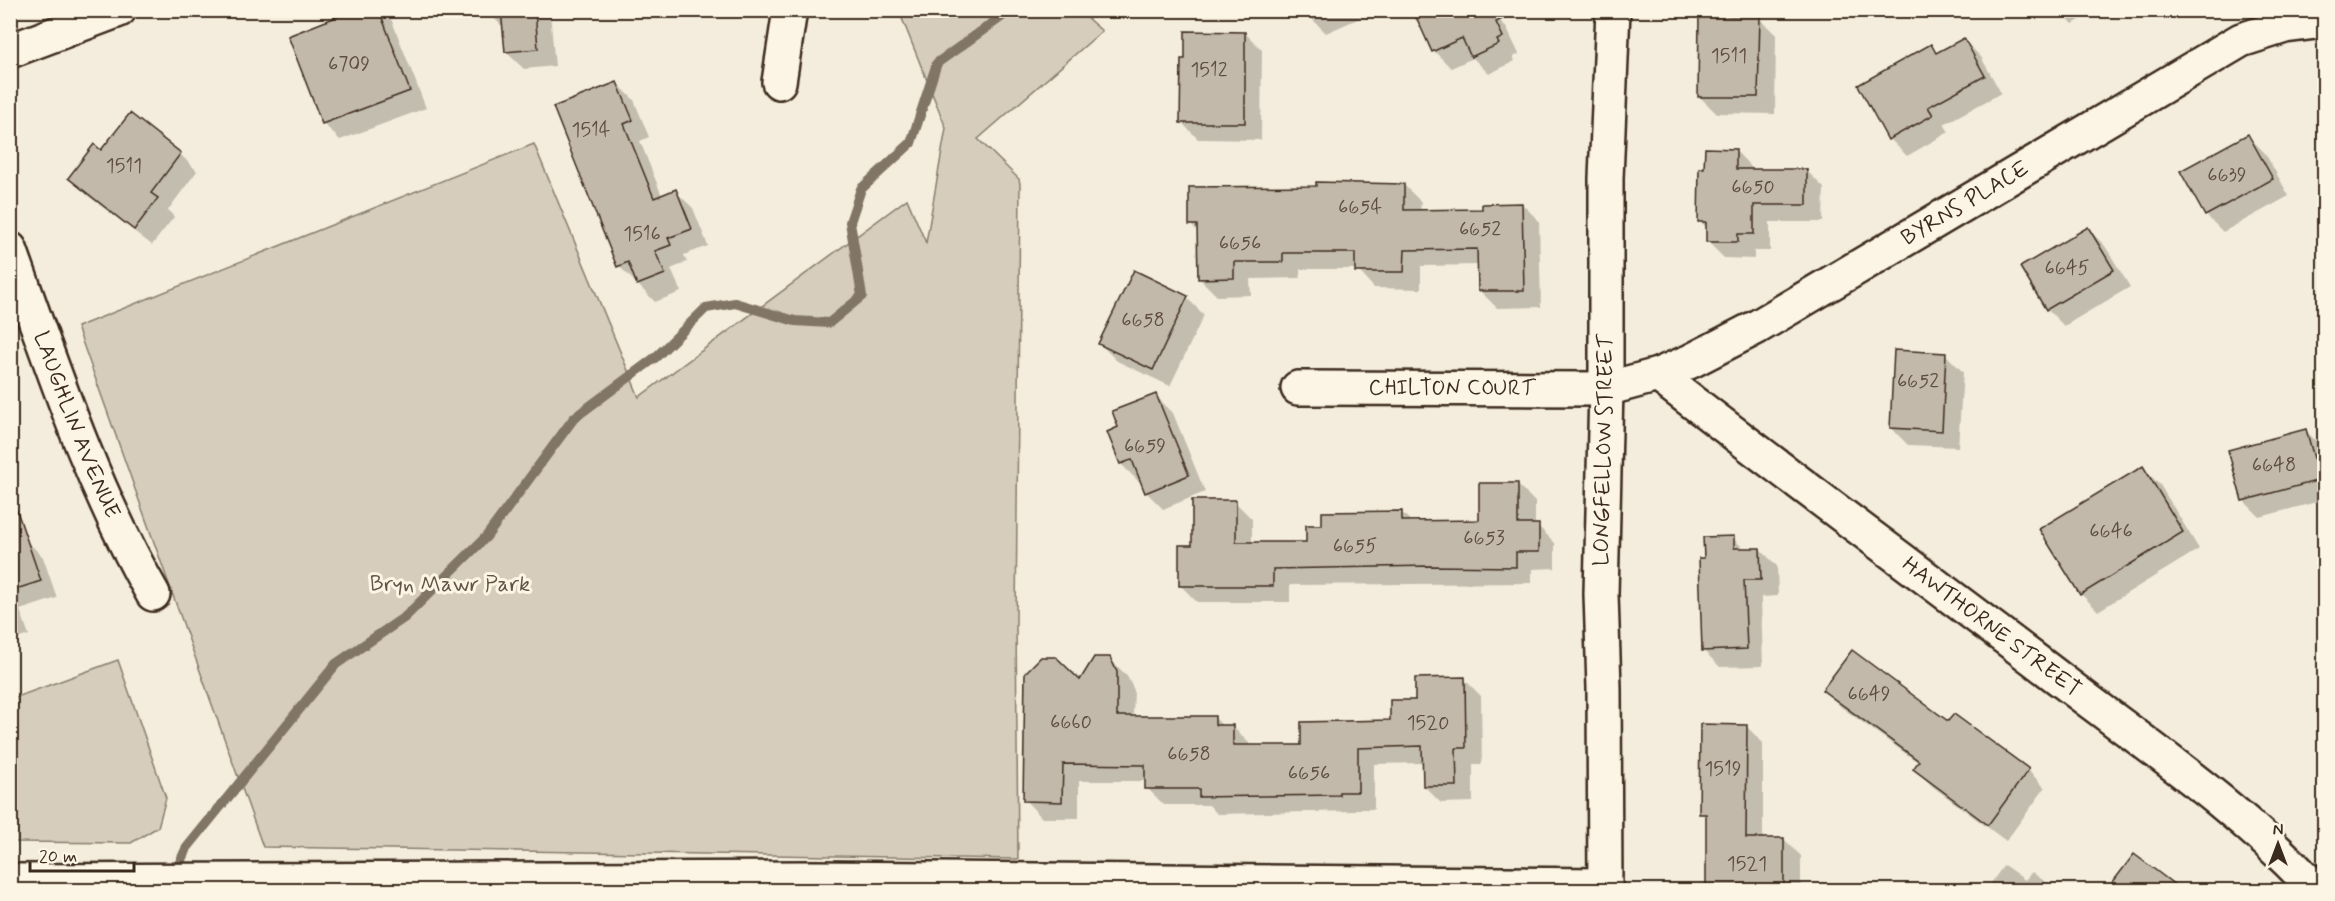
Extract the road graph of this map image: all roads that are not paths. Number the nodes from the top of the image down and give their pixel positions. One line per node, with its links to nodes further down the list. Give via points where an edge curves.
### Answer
1 (119, 10): 5 (street)
2 (790, 10): 6 (street)
3 (1613, 10): 10 (street, LONGFELLOW STREET, via 1606,178)
4 (2325, 21): 8 (street, BYRNS PLACE, via 2285,26 2241,40 1757,327)
5 (10, 51)
6 (779, 82)
7 (10, 249): 11 (street, LAUGHLIN AVENUE, via 76,434)
8 (1658, 375): 10 (street, BYRNS PLACE); 14 (street, HAWTHORNE STREET, via 2222,802 2288,860)
9 (1298, 388): 10 (street, CHILTON COURT)
10 (1606, 389): 13 (street, LONGFELLOW STREET, via 1601,594)
11 (153, 594)
12 (10, 880): 13 (street, via 824,878)
13 (1605, 888)
14 (2316, 891)

